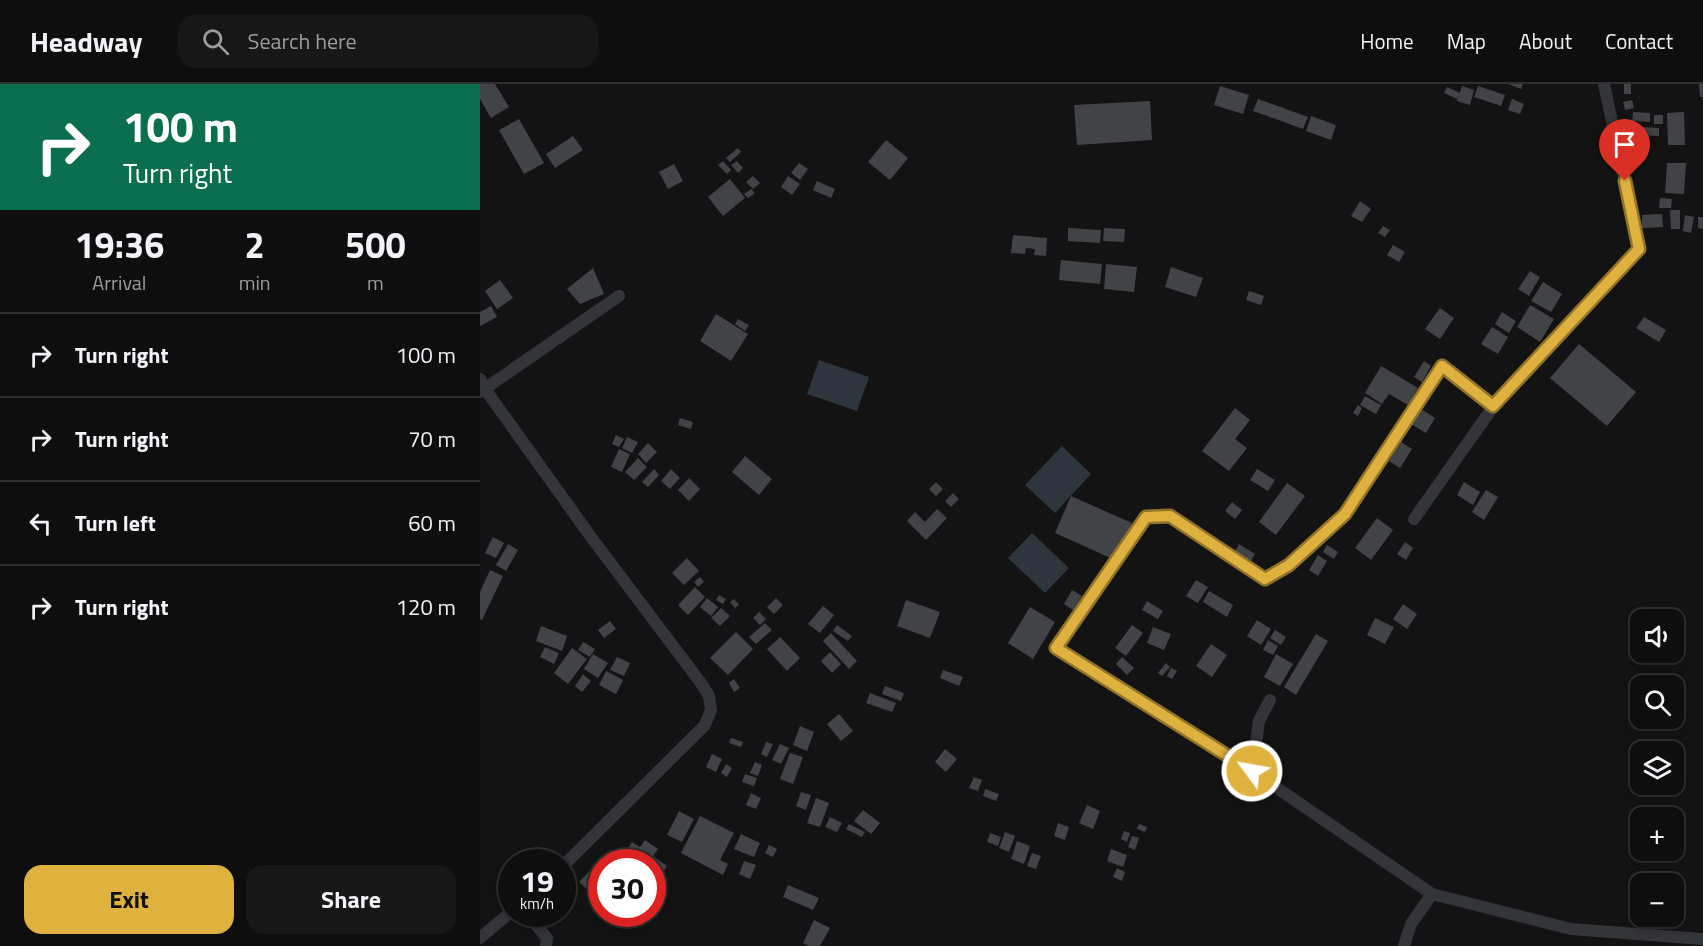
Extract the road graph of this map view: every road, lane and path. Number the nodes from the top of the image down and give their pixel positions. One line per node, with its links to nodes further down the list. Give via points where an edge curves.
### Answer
1 (1604, 84): 4 (street, via 1639,249)
2 (619, 296): 3 (street)
3 (482, 387): 8 (street, via 709,696 711,710 705,725)
4 (1493, 406): 5 (street); 7 (street, via 1442,366 1345,514 1289,565 1265,579 1170,516 1146,517 1056,648)
5 (1414, 519)
6 (1270, 700): 7 (street, via 1259,721)
7 (1252, 771): 9 (street)
8 (576, 853)
9 (1432, 894): 13 (street, via 1571,929); 15 (street, via 1411,924)
10 (498, 923): 12 (street)
11 (538, 927): 14 (street, via 547,938)
12 (480, 938)
13 (1703, 939)
14 (546, 946)
15 (1404, 946)

